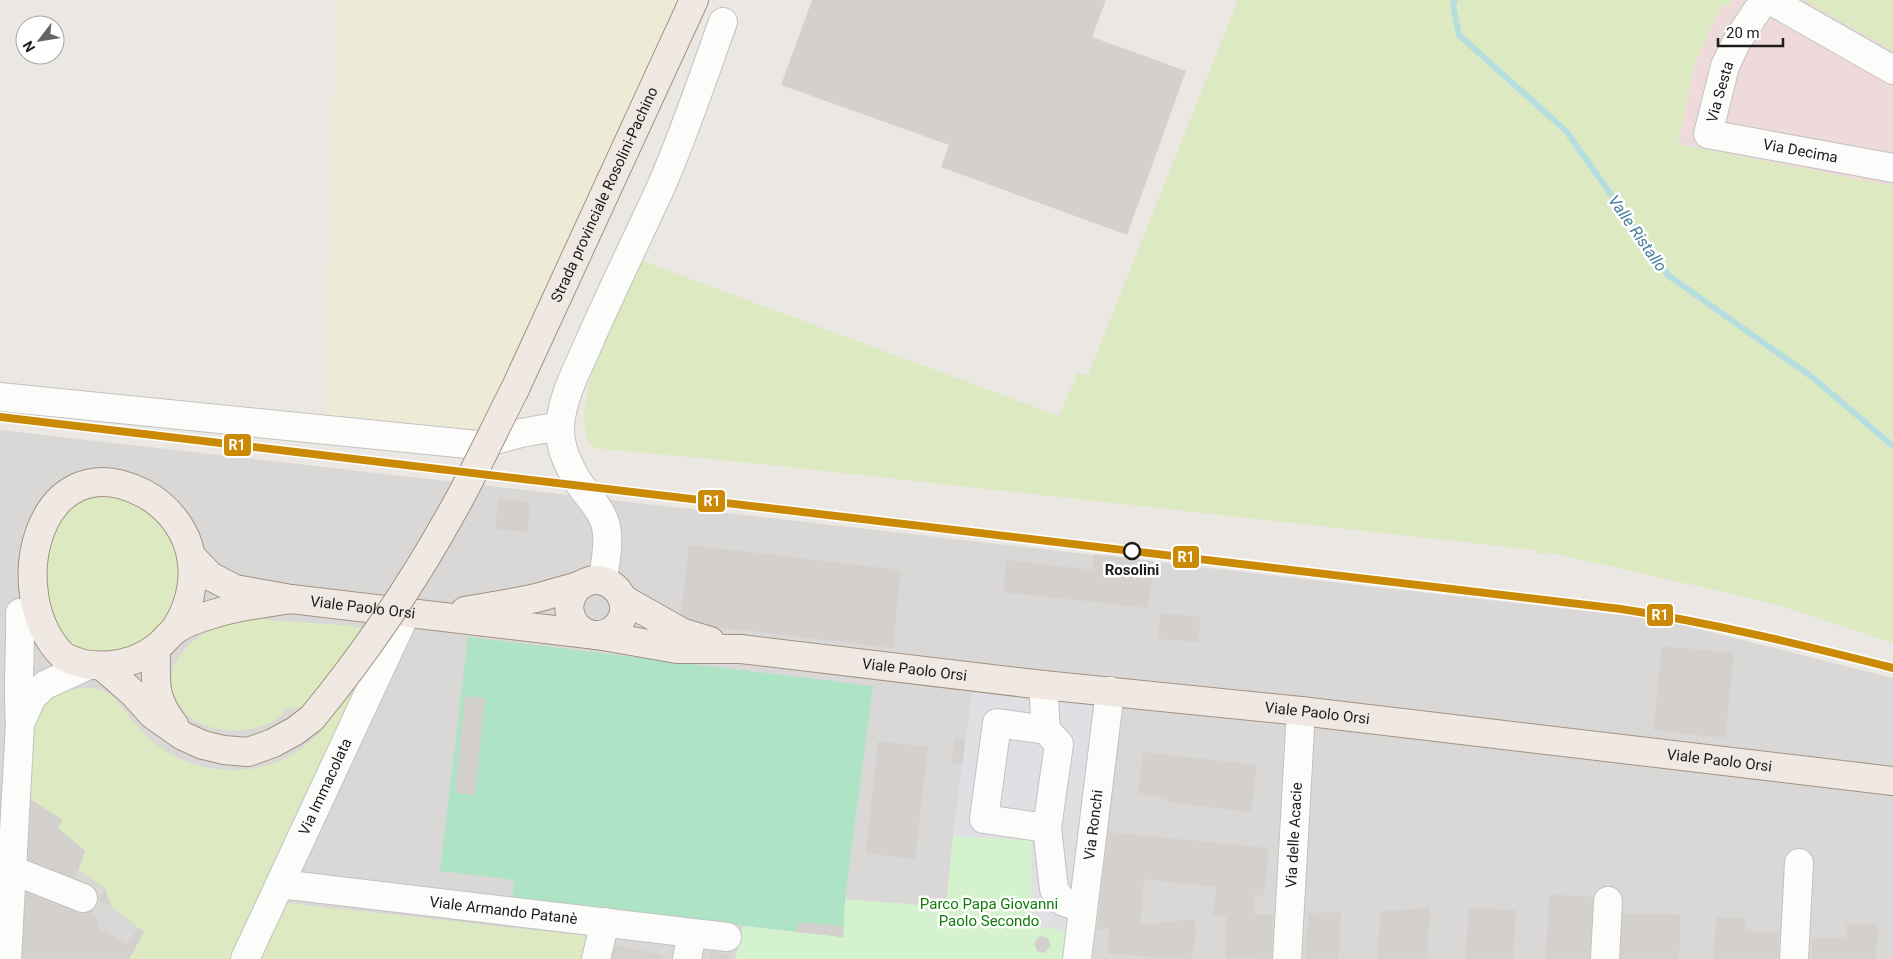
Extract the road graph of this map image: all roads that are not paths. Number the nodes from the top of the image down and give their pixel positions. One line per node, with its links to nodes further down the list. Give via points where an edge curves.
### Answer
1 (694, 0): 27 (main road, Strada provinciale Rosolini-Pachino, bridge, via 515,389 452,514 358,660 312,718 273,743 248,752 203,745)
2 (1764, 0): 6 (street, Via Sesta, via 1725,66)
3 (1770, 0): 5 (street)
4 (723, 22): 9 (street, via 661,186 566,395)
5 (1893, 70)
6 (1708, 134): 7 (street, Via Decima)
7 (1893, 168)
8 (0, 397): 9 (street, via 477,445)
9 (560, 426): 11 (street, via 561,445 568,462 605,521 607,543)
10 (191, 556): 12 (main road, via 183,532 168,512 149,497 126,487 102,483 78,486 55,496 25,518 11,564); 13 (main road, via 210,576 235,589); 17 (main road, via 191,594)
11 (592, 582): 14 (main road, via 611,584); 16 (main road, via 542,596); 18 (main road, via 570,599 570,616 580,630)
12 (13, 598): 21 (main road, via 32,632 48,647 67,658); 25 (street, via 21,649)
13 (290, 599): 15 (main road, Viale Paolo Orsi); 17 (main road, via 212,614)
14 (623, 599): 18 (main road, via 619,624 613,629); 20 (main road, via 683,634)
15 (406, 613): 16 (main road, Viale Paolo Orsi); 34 (street, Via Immacolata)
16 (436, 616): 18 (main road, Viale Paolo Orsi)
17 (175, 629): 19 (main road)
18 (593, 634): 20 (main road, Viale Paolo Orsi, via 677,649)
19 (156, 648): 21 (main road, via 130,661); 27 (main road, via 156,686 160,704)
20 (741, 648): 22 (main road, Viale Paolo Orsi)
21 (95, 665): 25 (street, via 45,685 32,696); 27 (main road, Strada provinciale Rosolini-Pachino, via 133,693 152,715)
22 (1043, 685): 23 (main road, Viale Paolo Orsi); 26 (street)
23 (1110, 690): 24 (main road, Viale Paolo Orsi); 38 (street, Via Ronchi)
24 (1301, 711): 29 (main road, Viale Paolo Orsi); 47 (street, Via delle Acacie)
25 (20, 724): 28 (street)
26 (1046, 730): 30 (street, via 1059,744); 30 (street, via 997,723 984,819)
27 (183, 736)
28 (8, 778): 31 (street)
29 (1893, 781)
30 (1047, 828): 38 (street, via 1054,888 1062,901)
31 (7, 836): 33 (street)
32 (1799, 863): 49 (street)
33 (12, 870): 35 (street); 37 (street)
34 (280, 884): 39 (street, Viale Armando Patanè); 43 (street, Via Immacolata)
35 (84, 898)
36 (1608, 901): 48 (street)
37 (5, 906): 42 (street)
38 (1082, 908): 46 (street, Via Ronchi)
39 (605, 922): 40 (street, Viale Armando Patanè); 44 (street)
40 (692, 933): 41 (street, Viale Armando Patanè); 45 (street)
41 (726, 937)
42 (7, 959)
43 (244, 959)
44 (596, 959)
45 (687, 959)
46 (1077, 959)
47 (1287, 959)
48 (1605, 959)
49 (1794, 959)

